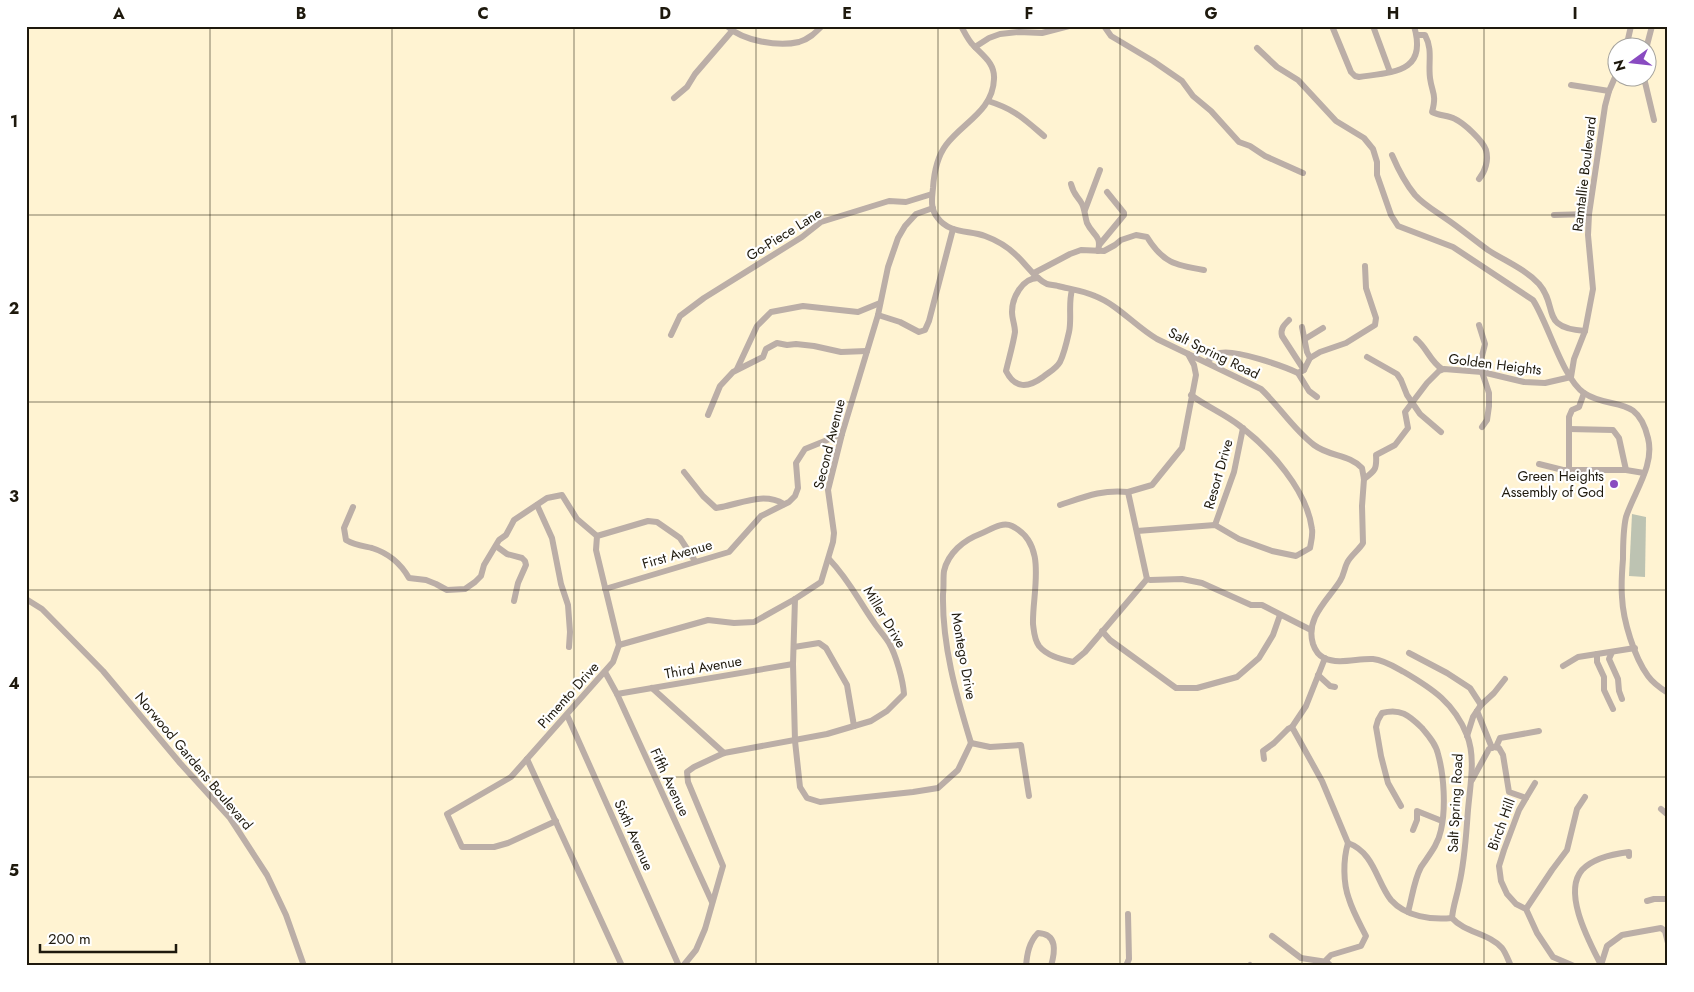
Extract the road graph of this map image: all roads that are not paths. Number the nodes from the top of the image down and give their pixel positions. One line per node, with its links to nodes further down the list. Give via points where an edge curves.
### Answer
1 (822, 26): 8 (street, via 810,37 784,44 745,38)
2 (961, 26): 10 (street)
3 (1069, 26): 10 (street, via 1042,33 1000,34)
4 (1104, 26): 23 (street, via 1111,36 1182,81 1239,142)
5 (1332, 26): 12 (street, via 1355,76)
6 (1373, 26): 12 (street)
7 (1414, 26): 9 (street)
8 (730, 29): 17 (street, via 687,88)
9 (1417, 35): 12 (street, via 1419,44 1412,62); 24 (street, via 1425,35 1429,42 1430,78 1435,97 1432,112 1455,118 1486,148 1485,172)
10 (975, 47): 18 (street, via 986,56 992,67 994,79)
11 (1257, 48): 58 (street, via 1277,67 1298,80 1336,121 1364,138 1373,149 1377,175 1390,215 1398,226 1453,247 1533,300)
12 (1390, 72)
13 (1571, 85): 16 (street)
14 (1610, 88): 16 (street, Ramtallie Boulevard)
15 (1646, 88): 19 (street)
16 (1609, 91): 30 (street, Ramtallie Boulevard)
17 (674, 98)
18 (988, 101): 20 (street, via 1020,114); 27 (street, via 945,146 939,157)
19 (1654, 120)
20 (1044, 136)
21 (1392, 155): 45 (street, via 1415,196 1539,284 1556,322 1563,327)
22 (1100, 170): 29 (street)
23 (1303, 173)
24 (1479, 179)
25 (1071, 184): 29 (street)
26 (1107, 192): 33 (street, via 1124,213)
27 (932, 194): 28 (street); 46 (street, Go-Piece Lane, via 906,202 889,201 821,222 680,316)
28 (933, 208): 32 (street, via 940,220); 39 (street, Second Avenue, via 916,214 898,238)
29 (1084, 212): 33 (street)
30 (1589, 214): 31 (street); 45 (street, Ramtallie Boulevard, via 1593,289)
31 (1554, 215)
32 (953, 229): 37 (street, Salt Spring Road, via 985,236 996,242 1017,256); 40 (street, via 925,330 919,332)
33 (1100, 244): 34 (street)
34 (1098, 251): 36 (street, via 1136,235 1147,236 1166,260); 37 (street, via 1081,250 1070,254)
35 (1365, 266): 52 (street, via 1366,288 1376,318 1375,325)
36 (1204, 270)
37 (1036, 276): 38 (street, Salt Spring Road, via 1047,284); 38 (street, via 1016,294 1012,311 1015,330 1006,371 1018,384 1027,386 1037,382 1060,362 1070,331)
38 (1072, 290): 50 (street, Salt Spring Road, via 1097,296 1142,330)
39 (880, 303): 40 (street, Second Avenue); 55 (street, via 858,312 803,306 771,312 757,326)
40 (878, 315): 49 (street, Second Avenue)
41 (1289, 320): 56 (street, via 1281,332)
42 (1479, 325): 57 (street, via 1485,344)
43 (1302, 328): 48 (street)
44 (1323, 328): 48 (street)
45 (1585, 331): 58 (street, Ramtallie Boulevard)
46 (671, 335)
47 (1416, 339): 54 (street)
48 (1305, 340): 52 (street)
49 (868, 351): 55 (street, via 841,352 777,343 766,349 764,357); 68 (street, Second Avenue)
50 (1188, 354): 53 (street, Salt Spring Road); 60 (street, via 1196,375)
51 (1367, 357): 62 (street, via 1396,374)
52 (1310, 358): 56 (street)
53 (1206, 362): 56 (street, via 1223,353); 74 (street, Salt Spring Road, via 1261,389 1312,444 1324,452 1358,464)
54 (1442, 369): 57 (street, Golden Heights); 62 (street, Golden Heights)
55 (737, 370): 63 (street, via 720,386)
56 (1301, 371): 61 (street, via 1309,391)
57 (1482, 372): 58 (street, Golden Heights, via 1524,382 1545,383); 64 (street, via 1489,393 1487,420)
58 (1571, 377): 59 (street)
59 (1584, 393): 66 (street, via 1580,406 1572,410 1568,418); 73 (street, via 1625,406 1640,418 1650,452)
60 (1191, 395): 65 (street); 75 (street, via 1182,448 1152,486)
61 (1318, 397)
62 (1411, 402): 67 (street); 74 (street, via 1405,412 1408,428 1395,445 1376,455 1374,471)
63 (708, 415)
64 (1482, 427)
65 (1243, 428): 80 (street, Resort Drive, via 1234,472); 80 (street, via 1299,490 1312,530 1310,548 1296,556 1239,539)
66 (1569, 429): 70 (street); 71 (street, via 1613,430 1619,438)
67 (1441, 432)
68 (842, 434): 76 (street, First Avenue, via 805,449 796,463 797,492); 84 (street, Second Avenue, via 828,490 834,533)
69 (1539, 464): 70 (street)
70 (1569, 470): 71 (street)
71 (1626, 470): 73 (street)
72 (684, 472): 76 (street, via 716,508 767,498)
73 (1644, 473): 97 (street, via 1626,519 1623,546 1622,597)
74 (1364, 479): 92 (street, via 1363,543 1346,564 1342,580 1320,608)
75 (1128, 492): 78 (street, via 1113,490); 81 (street)
76 (784, 504): 85 (street, First Avenue, via 761,516 729,552)
77 (537, 505): 82 (street, via 547,498 562,495 577,519); 83 (street, via 514,520); 95 (street, via 552,538 568,605)
78 (1060, 505)
79 (354, 507): 83 (street, via 344,528 346,540 386,554 409,578 447,590 465,589 475,582)
80 (1215, 525): 81 (street)
81 (1137, 531): 86 (street)
82 (597, 536): 85 (street, via 648,520 657,522 680,538); 87 (street, via 596,550)
83 (496, 546): 90 (street, via 525,561)
84 (829, 559): 89 (street, Second Avenue, via 821,582); 115 (street, Miller Drive, via 844,575 889,643 903,680 904,694 887,711 872,721)
85 (696, 561): 87 (street, First Avenue)
86 (1146, 579): 91 (street, via 1182,579 1202,583); 93 (street)
87 (605, 589): 94 (street)
88 (26, 599): 150 (street, Norwood Gardens Boulevard, via 42,609 103,670 230,818 268,875)
89 (795, 599): 94 (street, Second Avenue, via 754,622 708,620); 96 (street)
90 (514, 601)
91 (1280, 615): 92 (street); 93 (street, via 1259,658 1237,677 1197,688 1176,688)
92 (1311, 630): 101 (street, via 1318,654)
93 (1102, 631): 120 (street, Montego Drive, via 1072,662 1054,657 1039,646 1034,635 1036,575 1034,553 1025,536 1002,524 969,538 951,555 944,571 943,600 944,626 957,699)
94 (619, 645): 104 (street, Pimento Drive)
95 (569, 647)
96 (794, 647): 102 (street); 115 (street, via 819,643 826,648 847,685)
97 (1635, 648): 98 (street); 109 (street, via 1647,674)
98 (1612, 652): 100 (street); 111 (street, via 1610,659)
99 (1409, 653): 112 (street, via 1470,688)
100 (1597, 654): 103 (street, via 1578,657); 113 (street, via 1604,690)
101 (1325, 658): 105 (street); 118 (street, Salt Spring Road, via 1373,659 1396,668 1437,692 1458,718)
102 (793, 664): 108 (street, Third Avenue); 119 (street)
103 (1563, 666)
104 (605, 672): 110 (street, Fifth Avenue); 114 (street, Pimento Drive)
105 (1318, 674): 107 (street); 116 (street, via 1306,706)
106 (1505, 678): 112 (street)
107 (1335, 687)
108 (652, 688): 110 (street, Third Avenue); 122 (street)
109 (1668, 693)
110 (617, 694): 140 (street, Fifth Avenue)
111 (1622, 699)
112 (1479, 708): 118 (street); 121 (street)
113 (1613, 709)
114 (567, 715): 123 (street, Pimento Drive); 152 (street, Sixth Avenue)
115 (854, 726): 119 (street)
116 (1292, 727): 124 (street, via 1263,750); 136 (street, via 1322,781)
117 (1538, 731): 121 (street, via 1500,738)
118 (1467, 736): 125 (street, Salt Spring Road, via 1471,751)
119 (796, 741): 120 (street, via 800,787 807,798 820,802 938,788 958,770); 122 (street)
120 (971, 743): 127 (street, via 990,747 1021,745)
121 (1494, 747): 125 (street, via 1489,749); 129 (street, Birch Hill, via 1499,748 1503,755 1509,792)
122 (724, 753): 140 (street, via 687,772 688,782 723,866)
123 (527, 759): 133 (street); 133 (street, Pimento Drive, via 511,777 447,814 462,847 494,847)
124 (1264, 759)
125 (1471, 782): 144 (street, Salt Spring Road, via 1466,850)
126 (1535, 783): 129 (street)
127 (1028, 796)
128 (1585, 797): 141 (street, via 1577,809 1567,850)
129 (1526, 798): 141 (street, Birch Hill, via 1513,823 1499,866 1507,894)
130 (1401, 806): 134 (street, via 1388,783 1376,727 1382,713 1390,711 1410,716 1427,734 1438,753 1444,790)
131 (1661, 809): 132 (street)
132 (1668, 815)
133 (556, 821): 151 (street)
134 (1442, 821): 135 (street, via 1417,812); 142 (street, via 1434,850 1420,869)
135 (1414, 830)
136 (1348, 843): 142 (street, via 1357,846 1369,861 1392,901); 147 (street, via 1346,889 1366,936 1362,946 1331,955 1326,960)
137 (1629, 856): 149 (street, via 1629,852 1613,854 1595,861 1582,871 1577,881 1577,913)
138 (1668, 900): 139 (street)
139 (1647, 901)
140 (712, 902): 153 (street, via 696,950)
141 (1526, 909): 157 (street, Birch Hill, via 1553,958)
142 (1408, 912): 144 (street, via 1424,918)
143 (1128, 914): 156 (street, via 1129,959)
144 (1452, 918): 148 (street, via 1494,942 1502,949)
145 (1272, 936): 147 (street, via 1301,958)
146 (1668, 943): 149 (street, via 1661,928 1622,935 1607,946)
147 (1329, 964)
148 (1510, 965)
149 (1600, 965)
150 (304, 966)
151 (622, 966)
152 (679, 966)
153 (683, 966)
154 (1026, 966): 155 (street, via 1027,950 1035,935 1041,932 1054,945)
155 (1051, 966)
156 (1126, 966)
157 (1574, 966)

